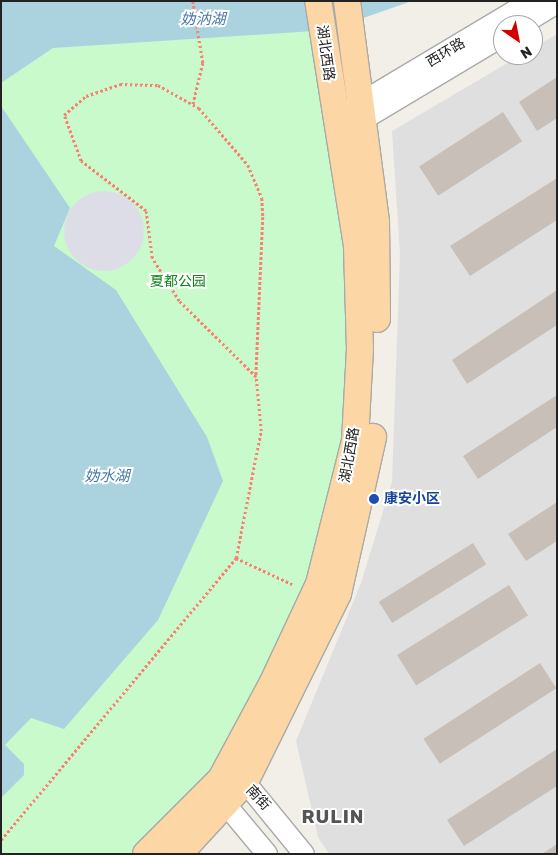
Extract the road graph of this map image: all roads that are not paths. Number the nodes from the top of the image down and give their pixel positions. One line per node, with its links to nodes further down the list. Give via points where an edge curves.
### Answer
1 (318, 1): 8 (main road, 湖北西路)
2 (347, 1): 7 (main road, 湖北西路)
3 (531, 1): 7 (street, 西环路)
4 (557, 4): 5 (street)
5 (538, 15)
6 (493, 41): 7 (street)
7 (360, 113): 8 (street); 9 (main road, 湖北西路, via 376,222 377,339 374,431 362,498 338,594)
8 (334, 116): 9 (main road, 湖北西路, via 357,246 360,349 355,441 319,584)
9 (233, 781): 10 (main road, 湖北西路); 11 (main road, 湖北西路); 14 (street, 南街)
10 (227, 806): 12 (main road, 湖北西路); 13 (street, 南街)
11 (146, 854)
12 (179, 854)
13 (267, 854)
14 (304, 854)

